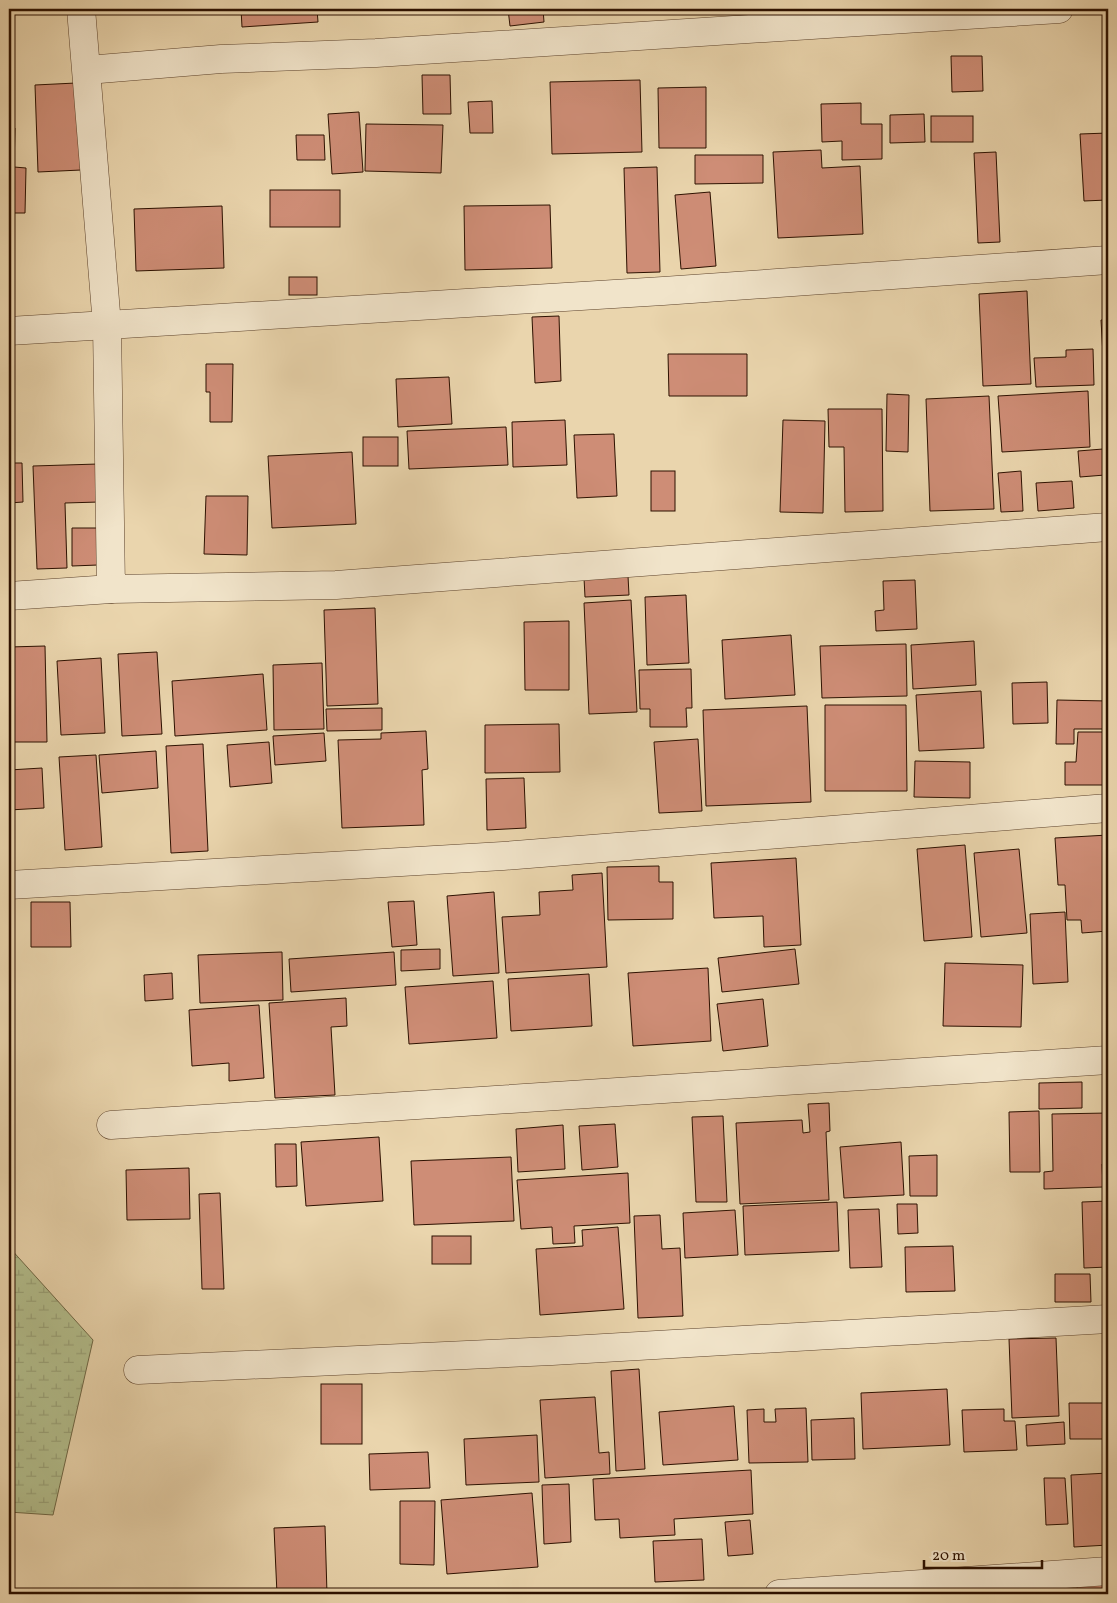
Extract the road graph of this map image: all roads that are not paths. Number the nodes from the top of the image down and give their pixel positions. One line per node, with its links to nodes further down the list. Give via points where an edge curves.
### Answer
1 (81, 9): 3 (street)
2 (1059, 9): 3 (street, via 376,53 221,59)
3 (87, 70): 5 (street)
4 (1108, 260): 5 (street)
5 (107, 325): 6 (street); 8 (street)
6 (9, 331)
7 (1108, 527): 8 (street, via 336,585)
8 (111, 589): 9 (street)
9 (9, 596)
10 (1108, 808): 11 (street, via 503,856)
11 (9, 885)
12 (1108, 1060): 13 (street)
13 (111, 1125)
14 (1108, 1319): 15 (street, via 552,1351)
15 (138, 1370)
16 (1108, 1571): 17 (street)
17 (779, 1594)

